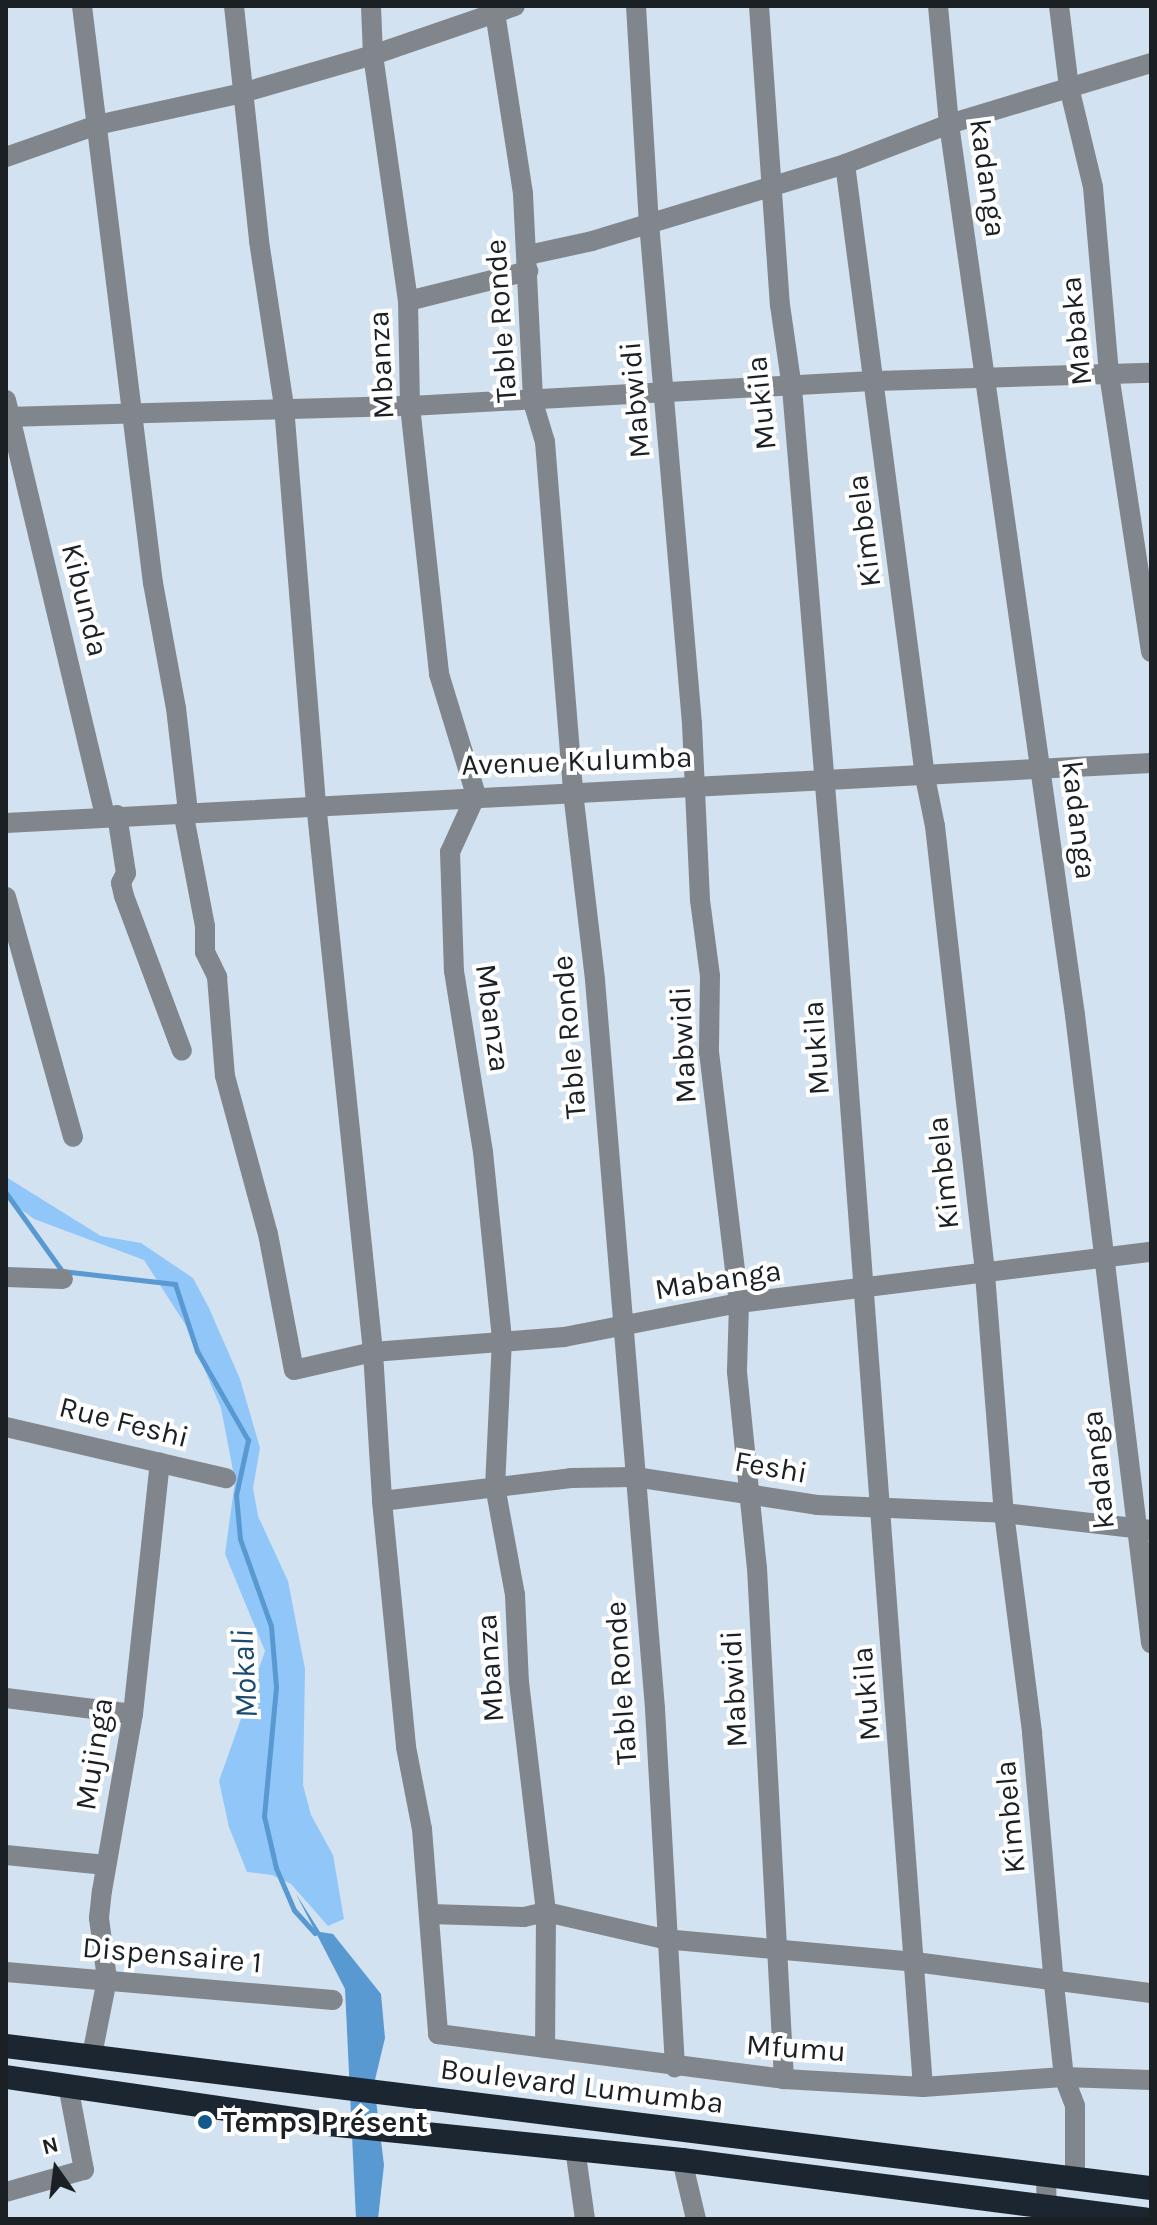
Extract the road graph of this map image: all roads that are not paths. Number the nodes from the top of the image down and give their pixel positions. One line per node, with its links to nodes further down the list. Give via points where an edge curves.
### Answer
1 (82, 6): 15 (street)
2 (234, 6): 13 (street)
3 (371, 6): 10 (street, Mbanza)
4 (515, 6): 9 (street)
5 (636, 6): 19 (street, Mabwidi)
6 (759, 6): 18 (street, Mukila)
7 (938, 6): 14 (street, kadanga)
8 (1059, 6): 12 (street, Mabaka)
9 (494, 9): 10 (street); 20 (street, Table Ronde)
10 (373, 55): 13 (street); 21 (street, Mbanza)
11 (1151, 63): 12 (street)
12 (1069, 87): 14 (street); 23 (street, Mabaka, via 1093,187)
13 (242, 93): 15 (street); 29 (street)
14 (949, 124): 17 (street); 24 (street, kadanga)
15 (97, 125): 16 (street); 32 (street)
16 (6, 157)
17 (845, 164): 18 (street); 25 (street, Kimbela)
18 (771, 185): 19 (street); 26 (street, Mukila)
19 (649, 223): 20 (street); 27 (street, Mabwidi)
20 (528, 263): 21 (street); 28 (street, Table Ronde)
21 (408, 301): 30 (street, Mbanza)
22 (1151, 373): 23 (street)
23 (1109, 374): 24 (street); 33 (street, Mabaka)
24 (988, 379): 25 (street); 35 (street, kadanga)
25 (876, 381): 26 (street); 36 (street, Kimbela)
26 (792, 388): 27 (street); 37 (street, Mukila)
27 (666, 394): 28 (street); 38 (street, Mabwidi)
28 (533, 402): 30 (street); 39 (street, Table Ronde, via 545,442)
29 (284, 406): 30 (street); 32 (street); 41 (street)
30 (410, 406): 40 (street, Mbanza, via 439,674)
31 (7, 411): 32 (street); 43 (street, Kibunda)
32 (135, 412): 42 (street)
33 (1151, 652)
34 (1151, 763): 35 (street, Avenue Kulumba)
35 (1042, 770): 36 (street, Avenue Kulumba); 49 (street, kadanga)
36 (925, 777): 37 (street, Avenue Kulumba); 50 (street, Kimbela, via 935,826)
37 (824, 782): 38 (street, Avenue Kulumba); 53 (street, Mukila)
38 (694, 787): 39 (street, Avenue Kulumba); 54 (street, Mabwidi, via 710,976 709,1052)
39 (573, 792): 40 (street, Avenue Kulumba); 55 (street, Table Ronde, via 595,980)
40 (476, 795): 41 (street, Avenue Kulumba); 56 (street, Mbanza, via 450,852 454,971 483,1152)
41 (316, 803): 42 (street, Avenue Kulumba); 57 (street)
42 (185, 812): 43 (street, Avenue Kulumba); 57 (street, Mabanga, via 205,952 217,977 225,1076 268,1234 294,1370)
43 (111, 815): 44 (street, Avenue Kulumba); 46 (street, Kibunda, via 126,873 121,883 124,896)
44 (6, 823)
45 (6, 897): 47 (street)
46 (182, 1051)
47 (73, 1137)
48 (1151, 1252): 49 (street, Mabanga)
49 (1105, 1255): 50 (street, Mabanga); 67 (street, kadanga)
50 (985, 1274): 53 (street, Mabanga); 66 (street, Kimbela)
51 (6, 1277): 52 (street)
52 (63, 1279)
53 (860, 1289): 54 (street, Mabanga); 65 (street, Mukila)
54 (739, 1303): 55 (street, Mabanga); 63 (street, Mabwidi, via 737,1372)
55 (623, 1325): 56 (street, Mabanga, via 564,1337); 60 (street, Table Ronde)
56 (502, 1339): 57 (street, Mabanga); 62 (street, Mbanza)
57 (373, 1352): 64 (street)
58 (6, 1427): 59 (street, Rue Feshi)
59 (160, 1462): 61 (street, Rue Feshi); 70 (street, Mujinga)
60 (635, 1477): 62 (street, Feshi); 63 (street, Feshi); 75 (street, Table Ronde, via 655,1709)
61 (226, 1478)
62 (495, 1486): 64 (street, Feshi); 73 (street, Mbanza, via 515,1595 519,1682)
63 (746, 1494): 65 (street, Feshi); 76 (street, Mabwidi, via 757,1568)
64 (382, 1501): 74 (street, via 406,1747)
65 (878, 1511): 66 (street, Feshi); 77 (street, Mukila)
66 (1004, 1513): 67 (street, Feshi); 80 (street, Kimbela, via 1032,1733)
67 (1143, 1530): 68 (street, kadanga)
68 (1151, 1643)
69 (6, 1698): 70 (street)
70 (133, 1714): 72 (street, Mujinga)
71 (6, 1855): 72 (street)
72 (106, 1865): 79 (street, Mujinga, via 99,1918)
73 (546, 1912): 74 (street, via 524,1917); 75 (street); 84 (street, Mbanza)
74 (430, 1914): 84 (street, Mfumu, via 438,2034)
75 (664, 1939): 76 (street); 86 (street, Table Ronde)
76 (778, 1948): 77 (street); 89 (street, Mabwidi)
77 (915, 1962): 80 (street); 92 (street, Mukila)
78 (6, 1972): 79 (street, Dispensaire 1)
79 (107, 1979): 82 (street, Dispensaire 1); 85 (street, Mujinga)
80 (1054, 1984): 81 (street); 88 (street, Kimbela)
81 (1151, 1993)
82 (333, 2000)
83 (6, 2046): 85 (highway, Boulevard Lumumba)
84 (545, 2048): 86 (street, Mfumu)
85 (92, 2055): 95 (highway, Boulevard Lumumba)
86 (675, 2067): 89 (street, Mfumu)
87 (6, 2077): 91 (highway, Boulevard Lumumba)
88 (1064, 2077): 90 (street, Mfumu); 92 (street, Mfumu); 96 (street, Kimbela, via 1075,2106)
89 (784, 2079): 92 (street, Mfumu)
90 (1151, 2080)
91 (68, 2085): 93 (highway, Boulevard Lumumba, via 328,2124); 98 (street, via 84,2170)
92 (923, 2087)
93 (575, 2148): 94 (highway, Boulevard Lumumba); 101 (street)
94 (682, 2160): 99 (highway, Boulevard Lumumba); 102 (street)
95 (1046, 2175): 96 (highway, Boulevard Lumumba); 99 (street)
96 (1075, 2178): 97 (highway, Boulevard Lumumba)
97 (1151, 2188)
98 (6, 2192)
99 (1046, 2213): 100 (highway, Boulevard Lumumba)
100 (1103, 2216): 103 (highway, Boulevard Lumumba)
101 (585, 2219)
102 (696, 2219)
103 (1145, 2219)

